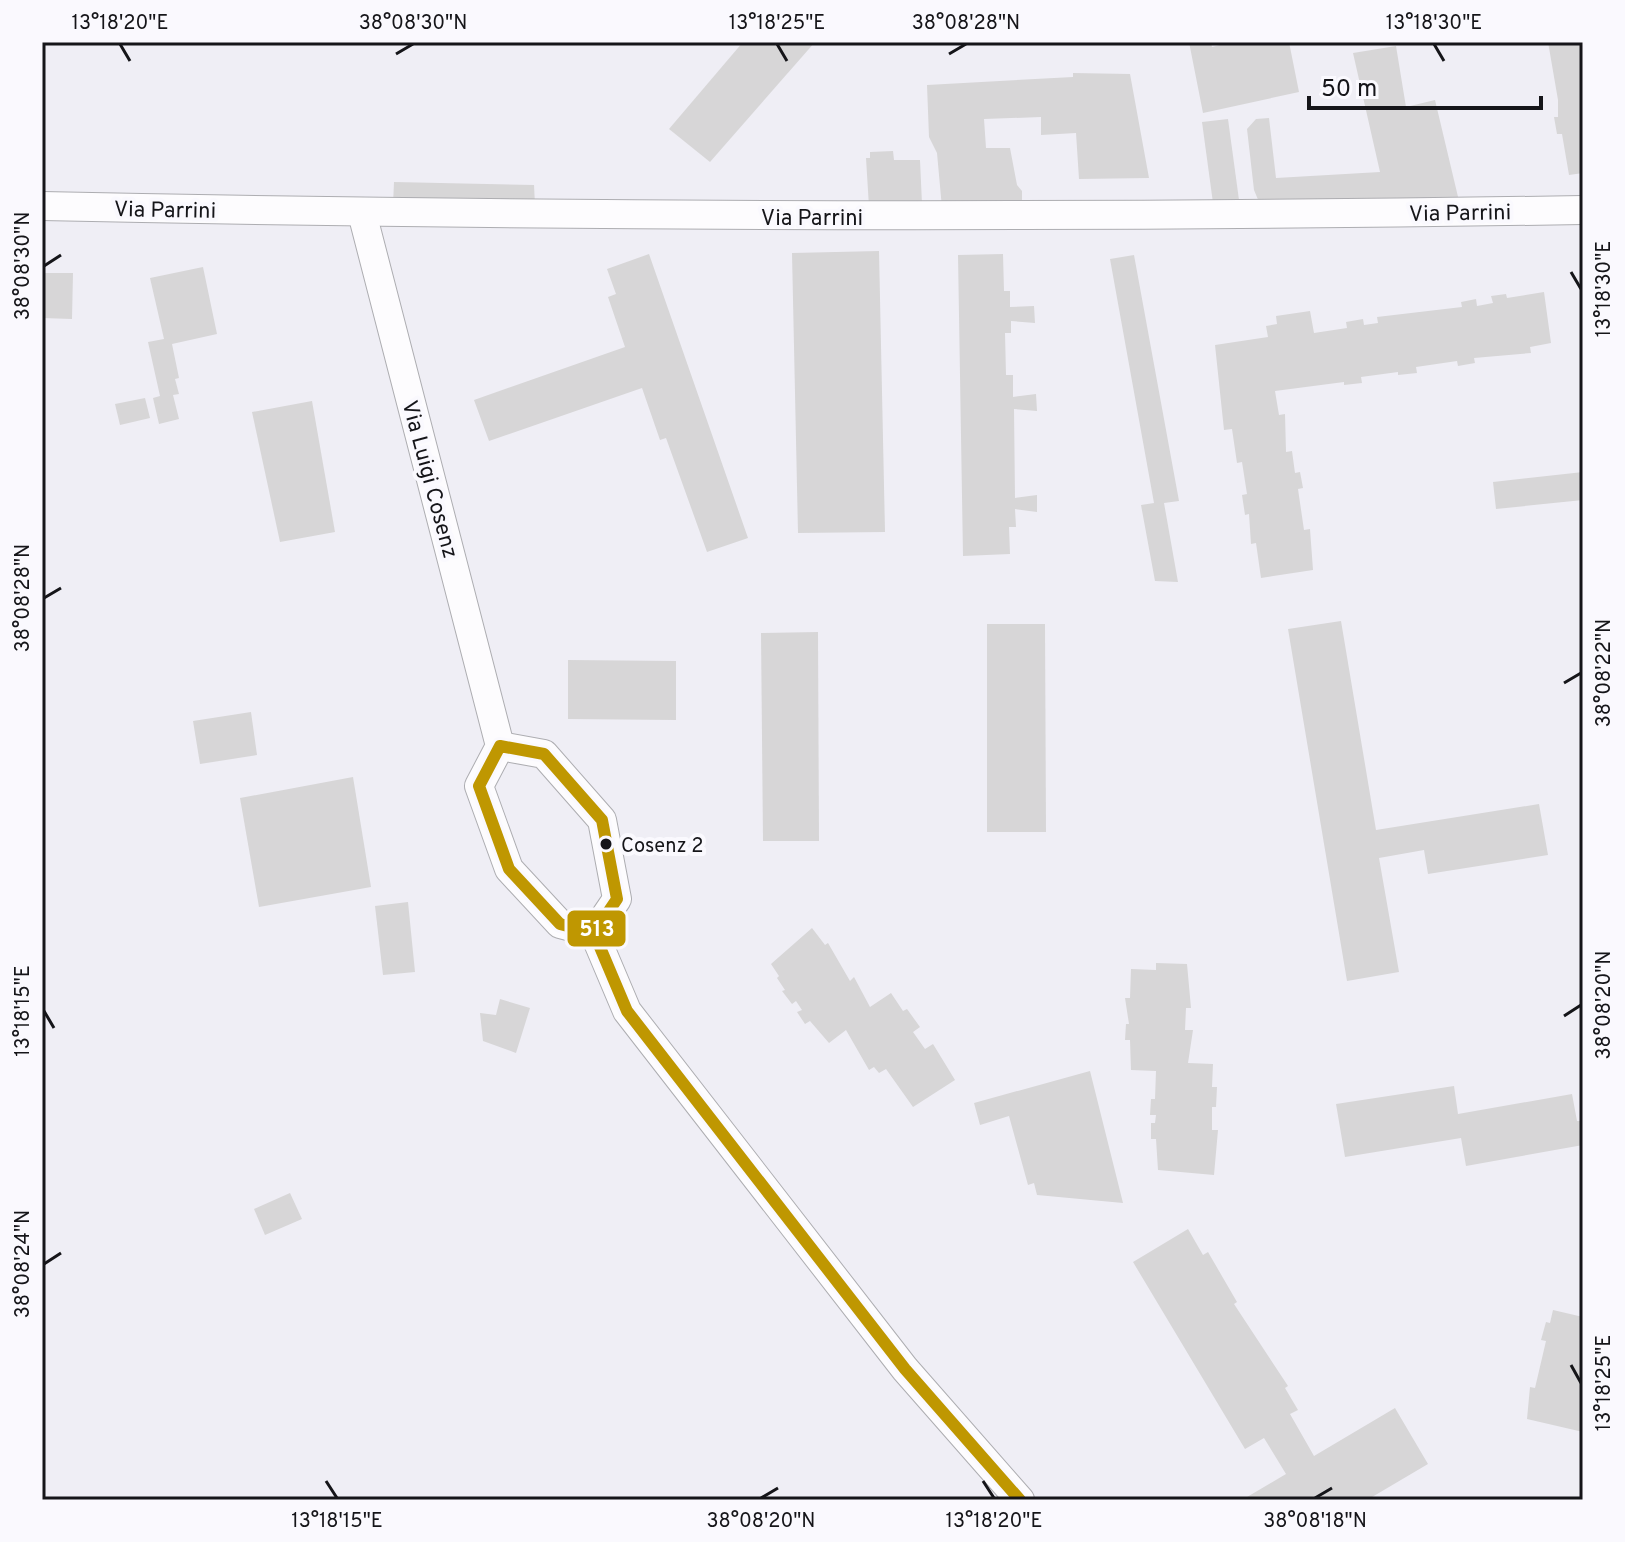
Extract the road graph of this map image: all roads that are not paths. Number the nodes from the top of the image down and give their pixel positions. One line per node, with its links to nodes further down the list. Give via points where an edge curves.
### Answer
1 (42, 206): 3 (street, Via Parrini)
2 (1583, 210): 3 (street, Via Parrini, via 1135,217)
3 (362, 213): 4 (street, Via Luigi Cosenz)
4 (500, 746): 5 (street, via 479,786 509,869 560,924); 5 (street, via 544,754 602,820 617,899)
5 (594, 933): 6 (street, via 627,1011 905,1369)
6 (1020, 1500)

